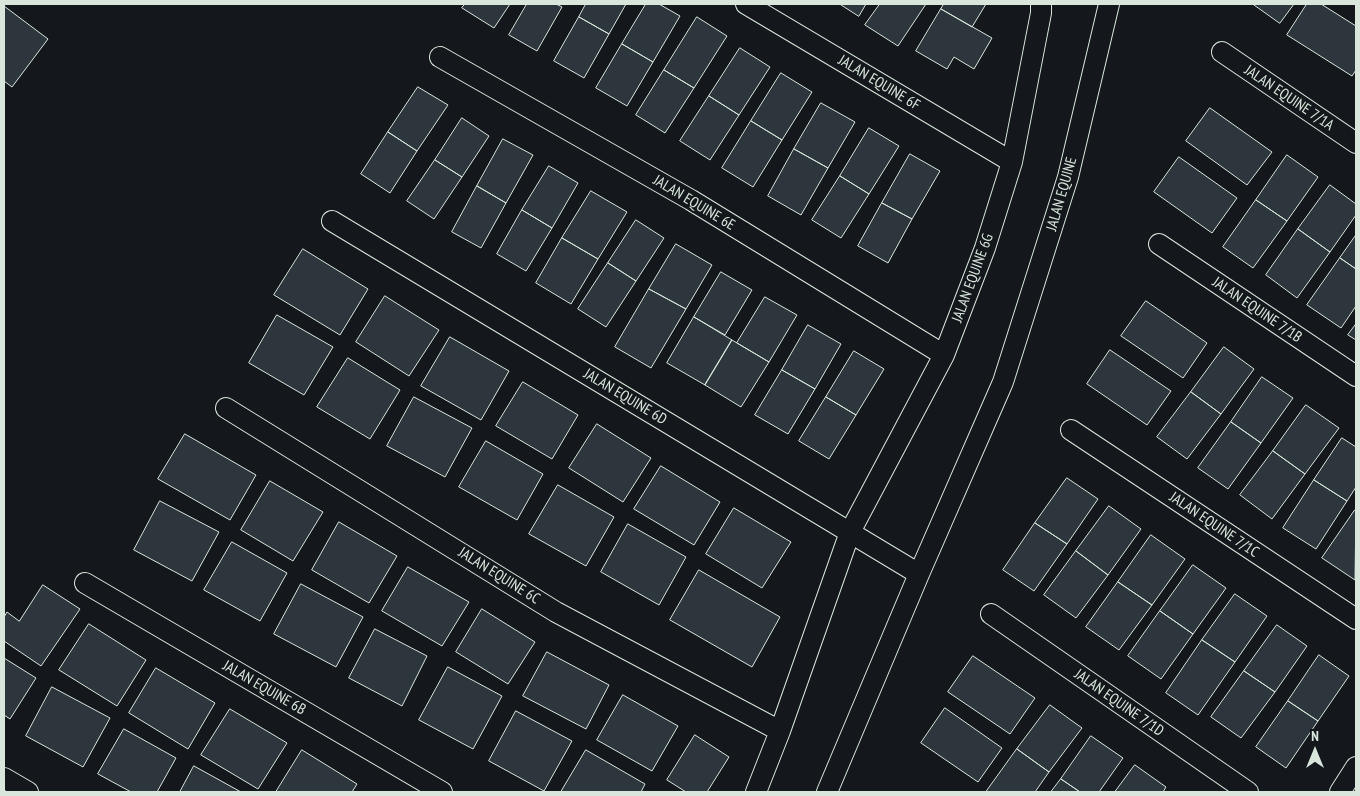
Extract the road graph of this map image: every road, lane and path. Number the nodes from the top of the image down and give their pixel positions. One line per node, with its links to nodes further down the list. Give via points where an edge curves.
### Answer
1 (746, 4): 7 (street, JALAN EQUINE 6F)
2 (1041, 4): 7 (street, JALAN EQUINE 6G)
3 (1109, 4): 15 (street, JALAN EQUINE, via 1068,178 1003,382)
4 (1222, 52): 6 (street, JALAN EQUINE 7/1A)
5 (440, 57): 10 (street, JALAN EQUINE 6E, via 691,200)
6 (1356, 143)
7 (1012, 162): 10 (street, JALAN EQUINE 6G, via 985,248)
8 (332, 221): 14 (street, JALAN EQUINE 6D)
9 (1159, 244): 11 (street, JALAN EQUINE 7/1B)
10 (944, 356): 14 (street, JALAN EQUINE 6G)
11 (1356, 376)
12 (226, 408): 19 (street, JALAN EQUINE 6C, via 556,612)
13 (1071, 430): 18 (street, JALAN EQUINE 7/1C)
14 (850, 532): 15 (street, JALAN EQUINE 6D); 19 (street, JALAN EQUINE 6G)
15 (919, 574): 25 (street, JALAN EQUINE)
16 (85, 583): 23 (street, JALAN EQUINE 6B)
17 (991, 614): 26 (street, JALAN EQUINE 7/1D)
18 (1356, 619)
19 (780, 731): 24 (street, JALAN EQUINE 6G)
20 (1356, 767): 27 (street)
21 (4, 778): 22 (street)
22 (28, 792)
23 (442, 792)
24 (756, 792)
25 (827, 792)
26 (1248, 792)
27 (1340, 792)

